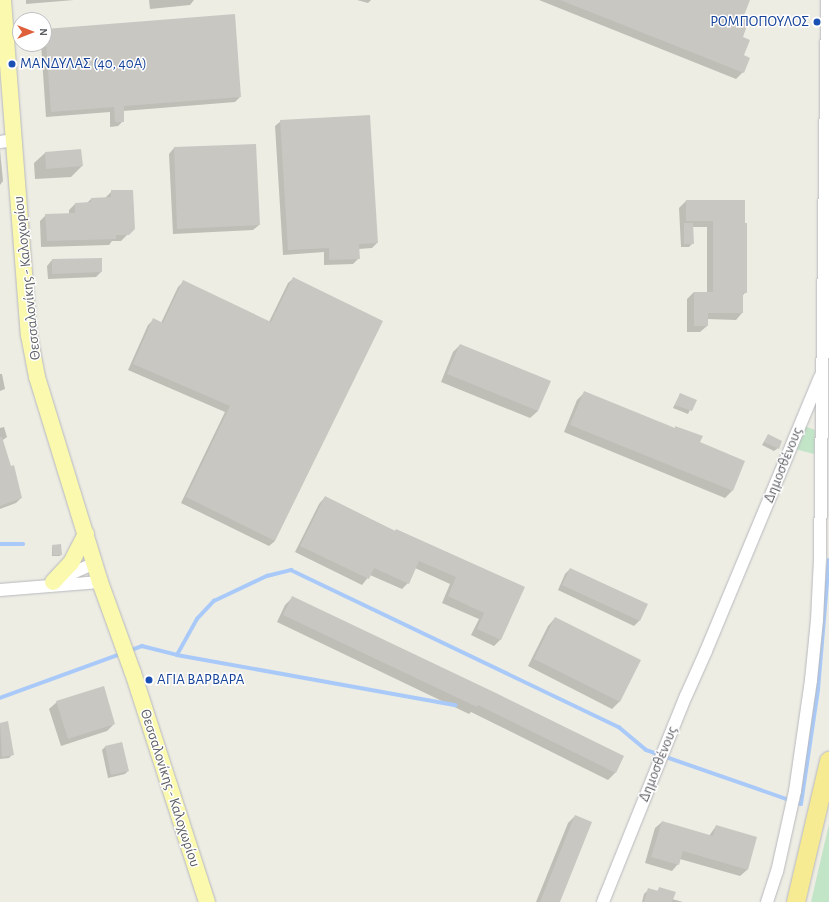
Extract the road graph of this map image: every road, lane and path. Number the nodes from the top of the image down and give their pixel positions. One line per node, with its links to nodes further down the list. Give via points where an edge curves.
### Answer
1 (3, 0): 3 (main road, Θεσσαλονίκης - Καλοχωρίου)
2 (827, 0): 4 (street, Δημοσθένους)
3 (7, 141): 5 (main road, Θεσσαλονίκης - Καλοχωρίου, via 29,335 37,377)
4 (822, 372): 12 (street, Δημοσθένους, via 666,744); 13 (street, via 820,558 812,680 795,791 777,872)
5 (86, 534): 6 (main road, Θεσσαλονίκης - Καλοχωρίου); 8 (main road, via 71,563)
6 (95, 563): 7 (main road, Θεσσαλονίκης - Καλοχωρίου); 8 (street)
7 (100, 582): 8 (street); 11 (main road, Θεσσαλονίκης - Καλοχωρίου, via 133,673)
8 (47, 584): 9 (street)
9 (0, 590)
10 (829, 761): 14 (highway)
11 (207, 902)
12 (603, 902)
13 (767, 902)
14 (796, 902)

